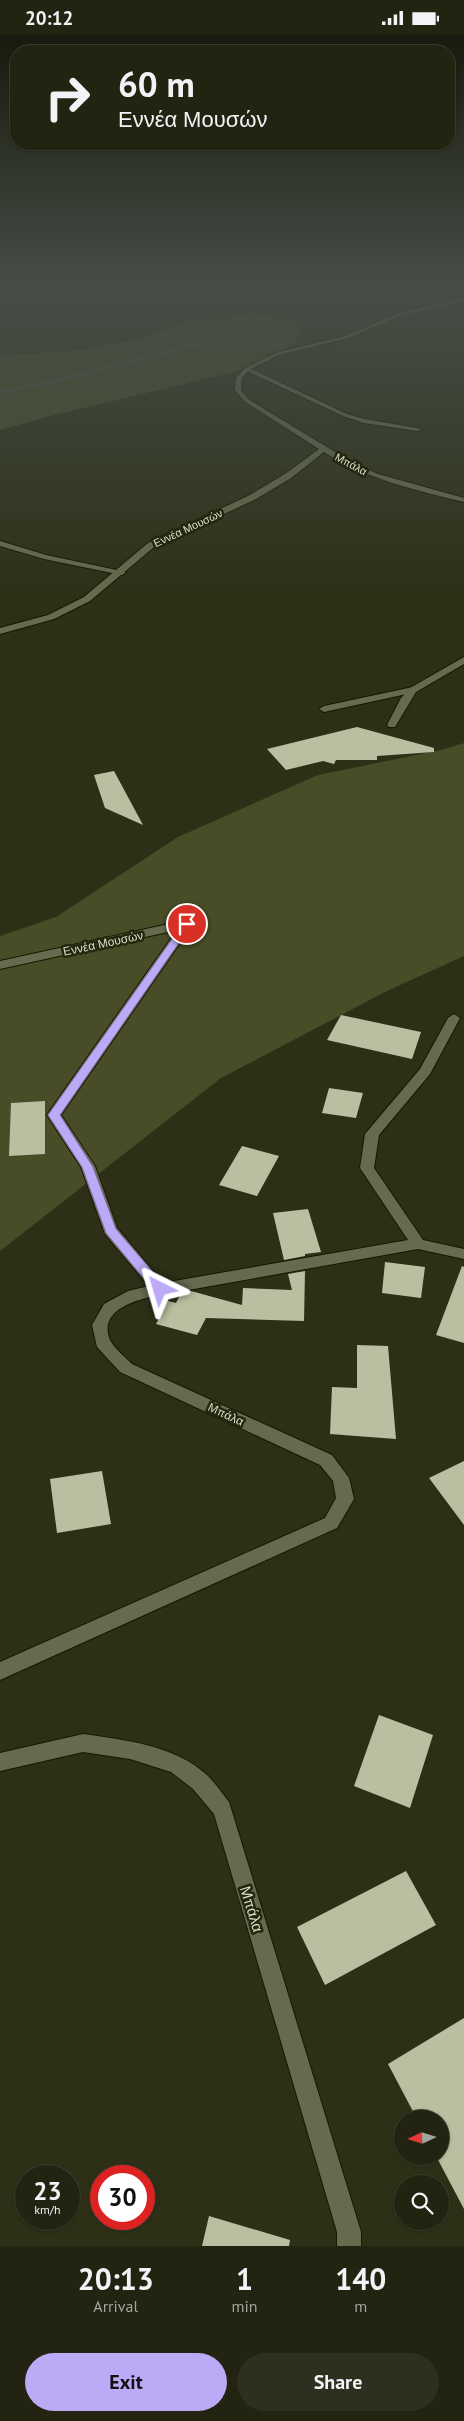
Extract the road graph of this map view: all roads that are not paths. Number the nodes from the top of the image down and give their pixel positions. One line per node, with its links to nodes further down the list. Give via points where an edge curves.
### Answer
1 (238, 388): 4 (street, Μπάλα, via 246,400)
2 (288, 388): 3 (street, via 345,415 371,423)
3 (418, 429)
4 (324, 449): 5 (street, Μπάλα); 9 (street, Εννέα Μουσών, via 253,497 151,545)
5 (375, 476): 6 (street, Μπάλα); 7 (street, via 399,487)
6 (464, 499)
7 (464, 505)
8 (0, 543): 9 (street, via 44,557)
9 (122, 572): 10 (street, Εννέα Μουσών, via 68,610)
10 (0, 631)
11 (464, 660): 12 (street)
12 (413, 691): 13 (street); 14 (street)
13 (324, 709)
14 (392, 725)
15 (0, 965): 19 (street, Εννέα Μουσών, via 187,924 54,1115 88,1167 110,1230)
16 (454, 1018): 17 (street, via 425,1071 372,1134 367,1168)
17 (418, 1244): 18 (street, Μπάλα); 19 (street, Μπάλα)
18 (464, 1254)
19 (160, 1289): 20 (street, Μπάλα, via 133,1295 109,1308 100,1325 103,1343 126,1368 326,1460 341,1477 345,1499 331,1523)
20 (0, 1671)
21 (0, 1762): 22 (street, Μπάλα, via 83,1743 130,1750 176,1764 200,1782 222,1809 349,2232)
22 (349, 2246)

